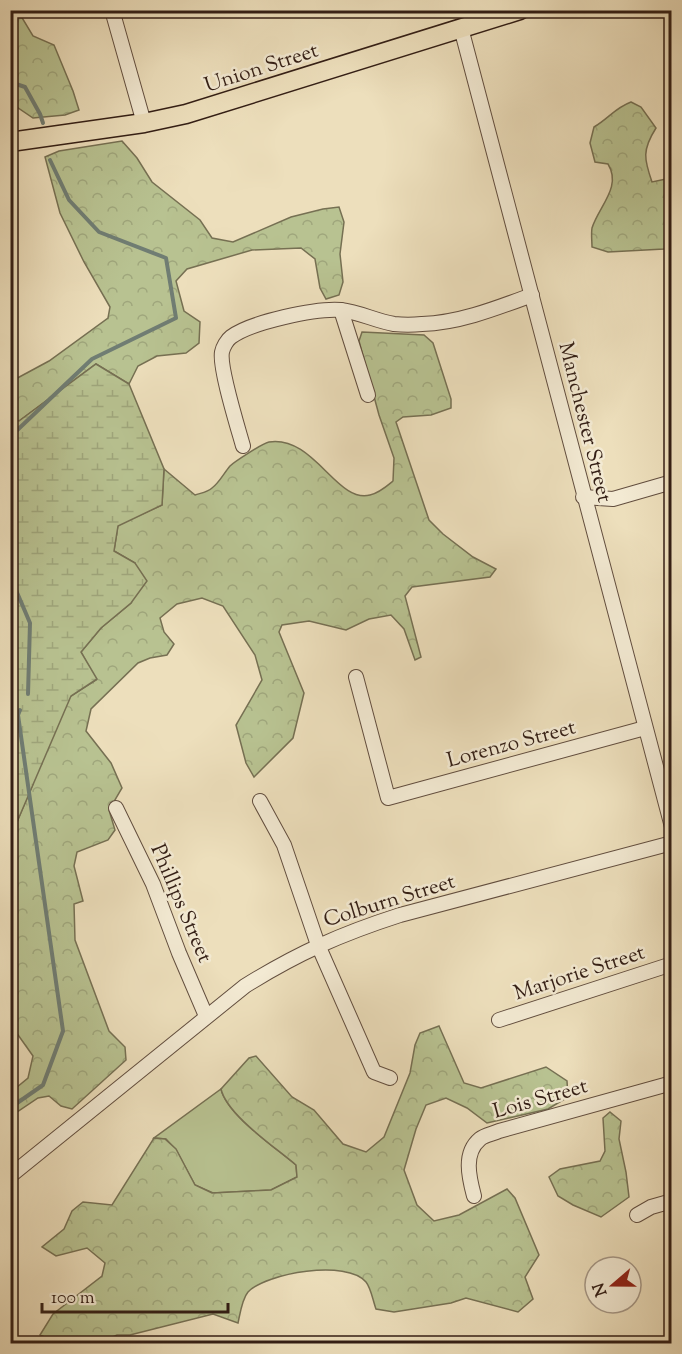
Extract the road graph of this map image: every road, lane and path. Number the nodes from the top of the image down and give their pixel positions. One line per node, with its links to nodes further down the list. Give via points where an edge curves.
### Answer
1 (112, 10): 4 (street)
2 (520, 10): 3 (main road, Union Street)
3 (461, 28): 4 (main road, Union Street, via 186,114); 6 (street, Manchester Street)
4 (144, 123): 5 (main road, Union Street)
5 (10, 142)
6 (532, 295): 7 (street, via 471,315 423,324 395,324); 11 (street, Manchester Street)
7 (341, 310): 8 (street); 9 (street, via 320,310 269,322 228,339 222,352 223,367)
8 (368, 395)
9 (243, 446)
10 (672, 482): 11 (street, via 613,499)
11 (583, 497): 13 (street, Manchester Street)
12 (356, 677): 13 (street, Lorenzo Street, via 388,798)
13 (645, 728): 16 (street, Manchester Street)
14 (260, 801): 18 (street, via 284,845)
15 (116, 808): 20 (street, Phillips Street, via 153,884)
16 (672, 827)
17 (672, 843): 18 (street, Colburn Street, via 400,915)
18 (318, 945): 20 (street, Colburn Street, via 245,986); 22 (street, via 374,1072)
19 (672, 964): 21 (street, Marjorie Street)
20 (206, 1016): 24 (street, Colburn Street)
21 (499, 1020)
22 (390, 1078)
23 (672, 1083): 25 (street, Lois Street, via 481,1138 471,1150 468,1166)
24 (10, 1176)
25 (474, 1196)
26 (672, 1201): 27 (street)
27 (637, 1215)

